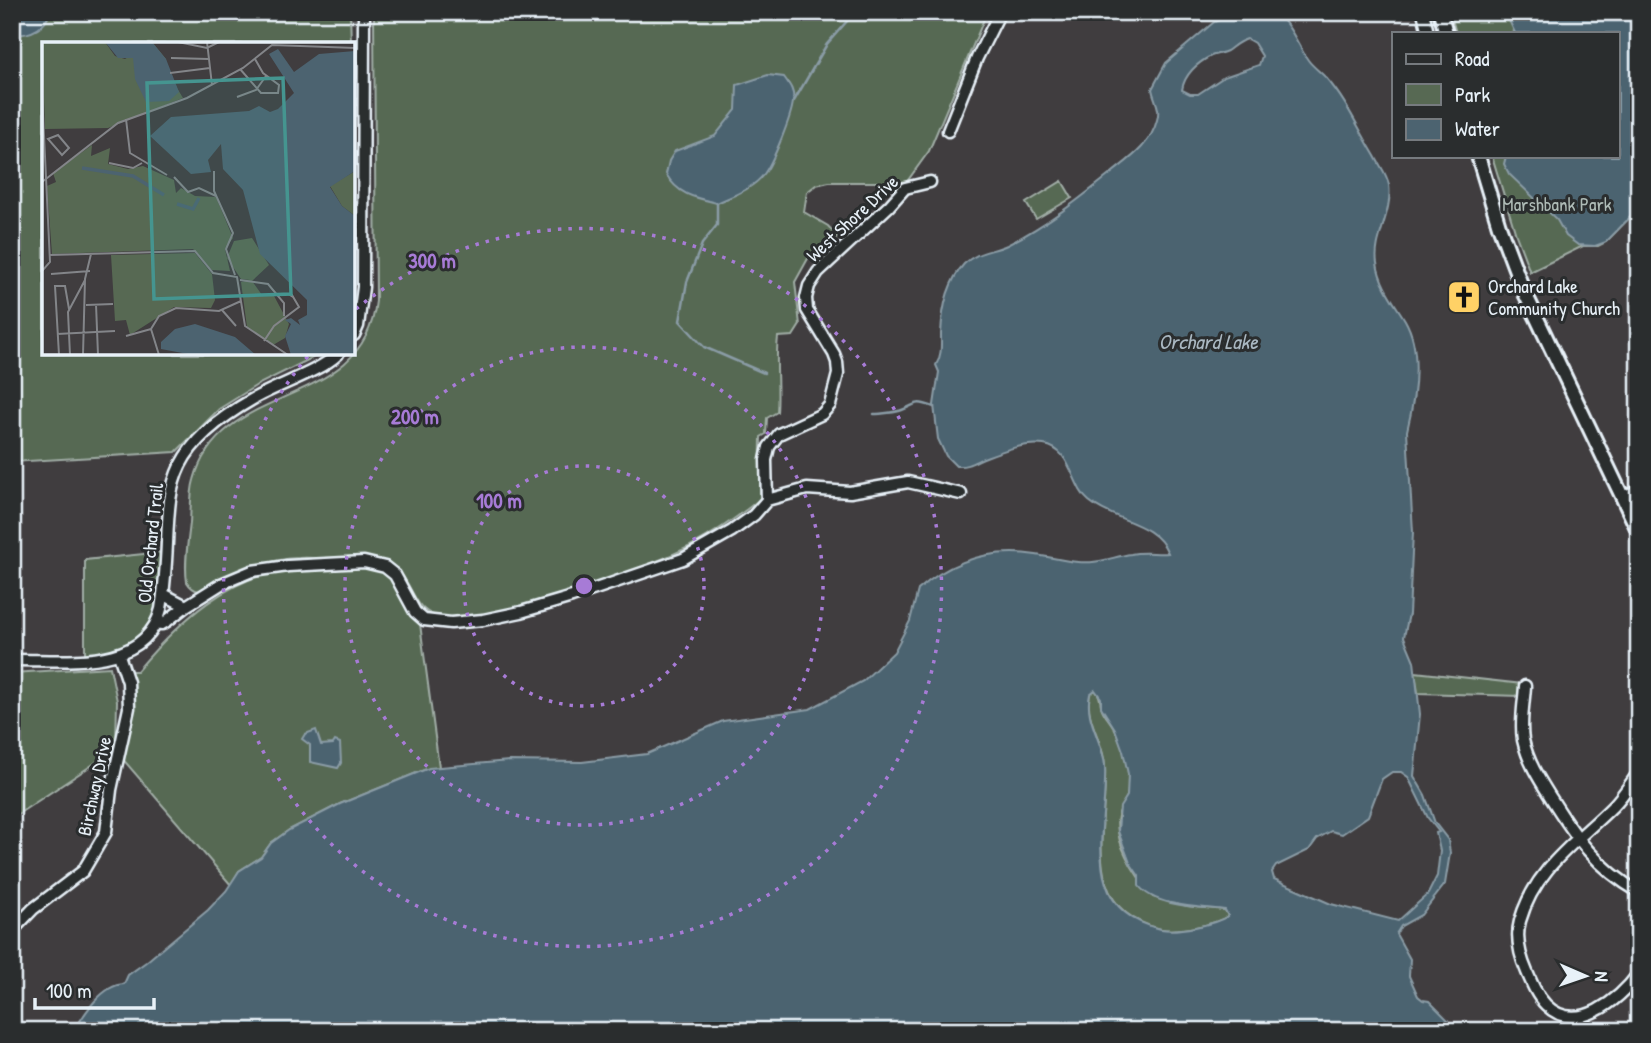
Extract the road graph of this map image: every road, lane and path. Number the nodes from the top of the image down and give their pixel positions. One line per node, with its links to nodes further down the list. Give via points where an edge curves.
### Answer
1 (364, 12): 10 (street, via 363,287)
2 (1000, 12): 7 (street)
3 (1423, 12): 5 (street)
4 (1440, 12): 6 (main road)
5 (1428, 32)
6 (1446, 32)
7 (948, 131)
8 (1479, 158): 14 (main road, via 1522,287)
9 (930, 182): 15 (street, West Shore Drive, via 905,188 809,286 807,310 834,354 838,374 830,405 822,414 779,434 769,447)
10 (355, 333)
11 (336, 355): 17 (street, Old Orchard Trail, via 252,399 206,430 186,454 169,498)
12 (1639, 490): 14 (street)
13 (961, 494): 15 (street, via 908,482 850,492 807,489)
14 (1622, 497): 16 (main road)
15 (767, 500): 18 (street, via 732,531 683,559 572,597 483,620 424,620 395,575 364,562 252,571)
16 (1639, 532)
17 (163, 594): 18 (street); 19 (street, Old Orchard Trail)
18 (186, 606): 19 (street, via 162,624)
19 (156, 623): 20 (street, Old Orchard Trail, via 143,640)
20 (119, 654): 21 (street, Old Orchard Trail, via 95,659); 26 (street, Birchway Drive, via 128,682 129,708 106,832 83,871)
21 (12, 660)
22 (1525, 686): 24 (street, via 1522,729 1528,757)
23 (1639, 772): 24 (street, via 1614,804)
24 (1576, 838): 25 (street, via 1611,874); 27 (street, via 1540,880 1521,919 1519,948 1533,985 1552,1009 1584,1016 1624,991)
25 (1639, 892)
26 (12, 931)
27 (1639, 972)

